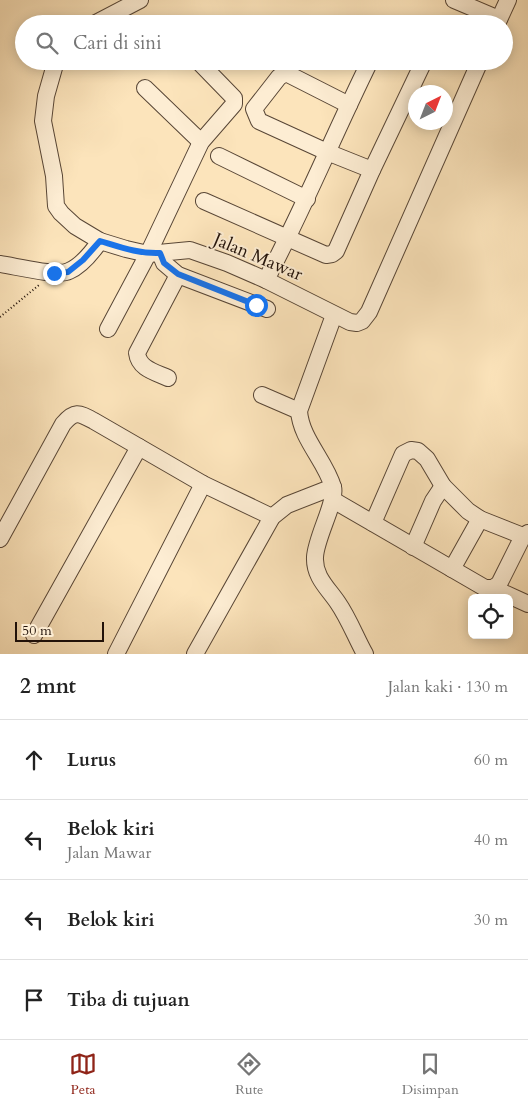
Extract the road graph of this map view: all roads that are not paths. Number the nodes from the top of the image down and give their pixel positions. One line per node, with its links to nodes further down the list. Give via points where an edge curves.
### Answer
1 (140, 0): 4 (street)
2 (454, 0): 5 (street)
3 (508, 0): 6 (street)
4 (111, 15)
5 (484, 15)
6 (501, 15)
7 (53, 70): 21 (street, Jalan Mawar, via 43,121 54,176 56,206 75,226)
8 (207, 70): 14 (street, via 234,98 234,104)
9 (366, 70): 13 (street)
10 (420, 70): 17 (street)
11 (476, 70): 27 (street, Jalan Mawar, via 368,312 357,323)
12 (145, 88): 14 (street)
13 (348, 105): 15 (street); 15 (street, via 286,74 279,77 254,109 259,120)
14 (200, 142): 22 (street)
15 (327, 152): 17 (street); 18 (street)
16 (219, 156): 18 (street)
17 (372, 170): 20 (street, via 336,251 326,255)
18 (307, 199): 20 (street)
19 (204, 201): 20 (street)
20 (289, 237): 25 (street)
21 (100, 241): 22 (street, Jalan Mawar); 23 (street, via 68,272 54,273)
22 (154, 253): 24 (street); 25 (street, Jalan Mawar, via 190,250); 28 (street)
23 (0, 264)
24 (178, 274): 26 (street); 29 (street, via 137,353 142,366)
25 (266, 280): 27 (street, Jalan Mawar)
26 (267, 309)
27 (334, 315): 31 (street)
28 (108, 329)
29 (168, 378)
30 (262, 395): 31 (street)
31 (299, 410): 35 (street, via 304,432)
32 (139, 447): 33 (street); 40 (street, via 80,414 72,415 63,424); 45 (street)
33 (203, 484): 36 (street); 46 (street)
34 (443, 486): 37 (street); 38 (street, via 418,451 403,454); 41 (street, via 433,501)
35 (333, 494): 36 (street, via 287,505); 38 (street); 48 (street, via 316,546 315,564 321,581 338,602)
36 (272, 518): 47 (street)
37 (480, 518): 39 (street); 42 (street)
38 (373, 523): 41 (street)
39 (525, 534): 43 (street, via 499,584)
40 (0, 539)
41 (414, 547): 42 (street)
42 (452, 569): 43 (street, via 485,588)
43 (493, 588): 44 (street)
44 (528, 604)
45 (34, 635)
46 (116, 654)
47 (195, 654)
48 (365, 654)

